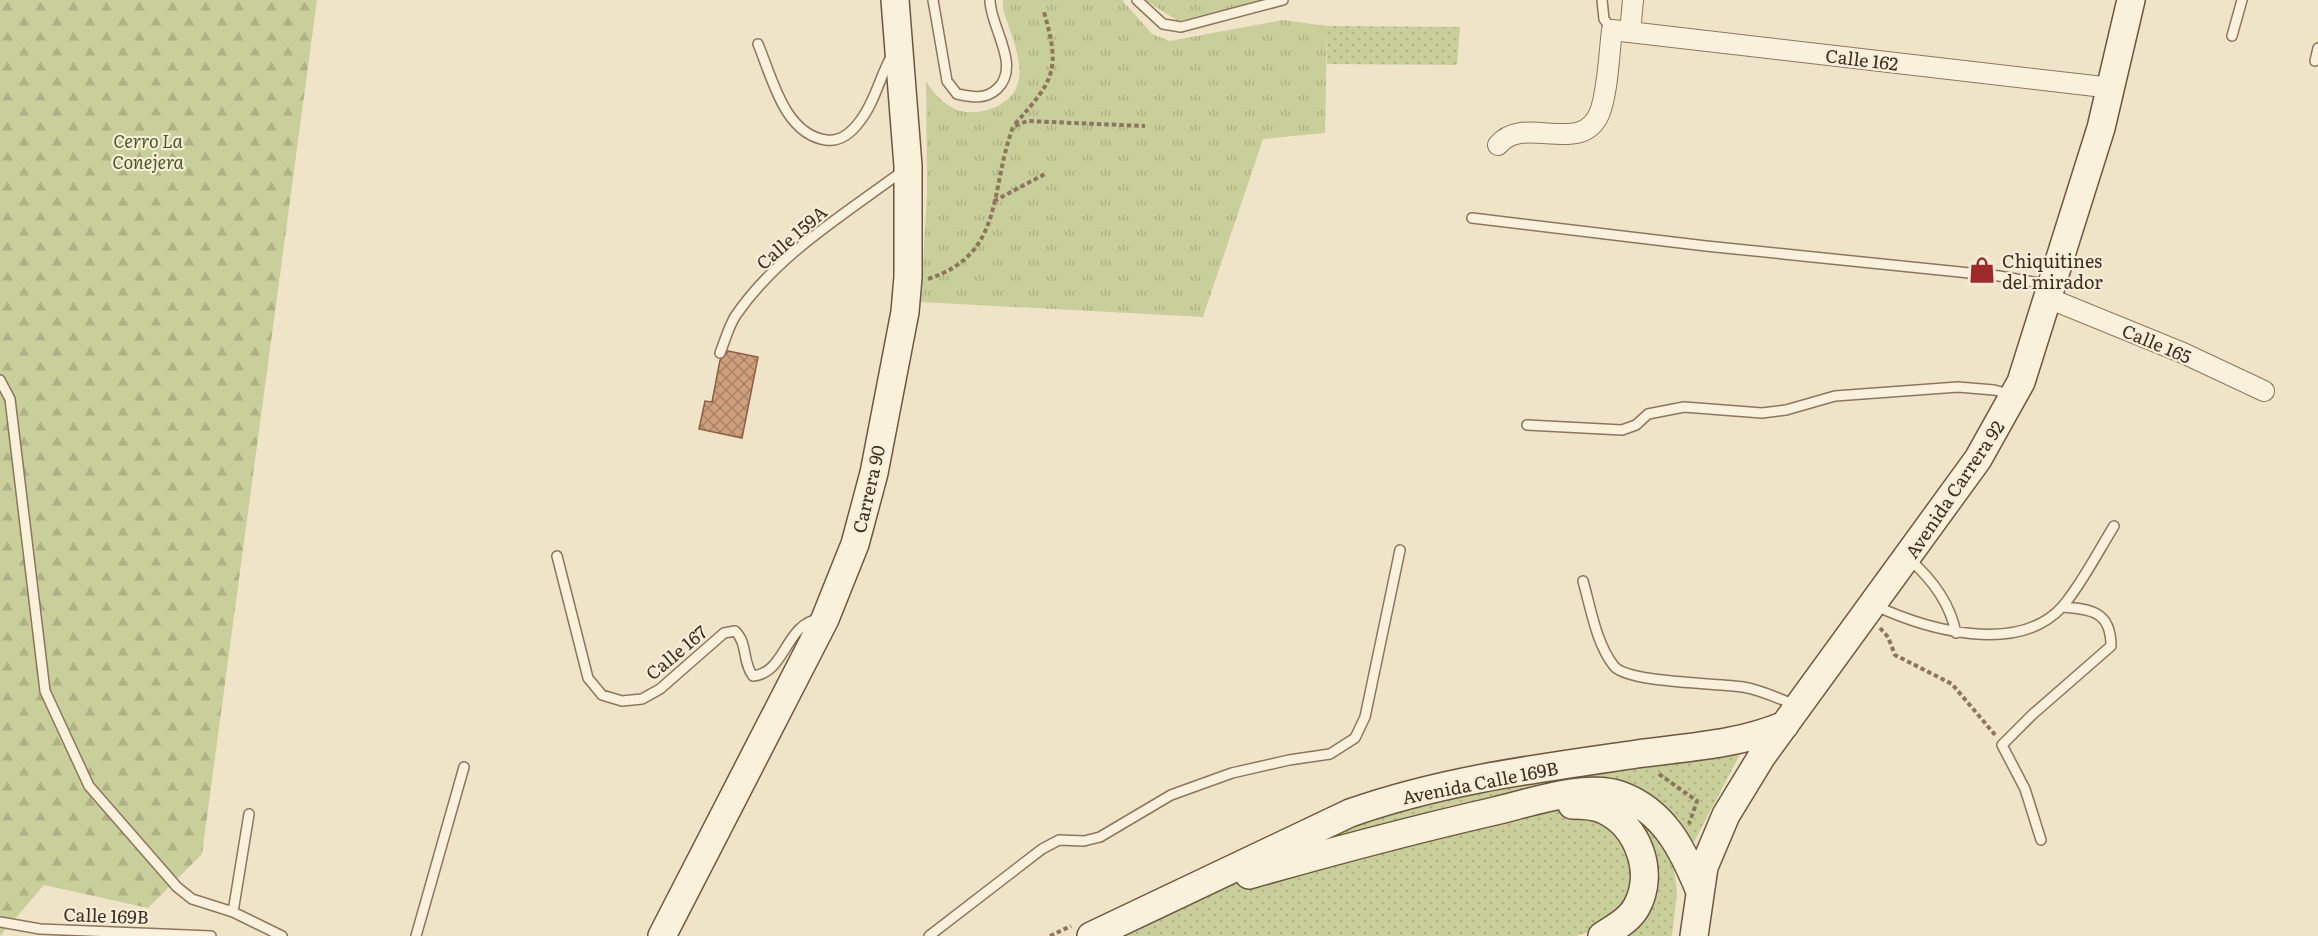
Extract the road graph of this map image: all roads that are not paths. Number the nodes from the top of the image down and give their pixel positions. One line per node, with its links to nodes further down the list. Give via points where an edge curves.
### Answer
1 (895, 0): 13 (main road, Carrera 90)
2 (933, 0): 3 (lane, via 947,81 957,94 972,98 990,95 1000,87 1006,73)
3 (990, 0)
4 (1137, 0): 5 (lane, via 1163,24 1181,27)
5 (1282, 0)
6 (1602, 0): 10 (lane, via 1604,19)
7 (1633, 0): 10 (street)
8 (2131, 0): 16 (main road, Avenida Carrera 92)
9 (2242, 0): 11 (lane)
10 (1621, 31): 16 (street, Calle 162); 17 (street, via 1601,109 1592,124 1572,134 1511,134)
11 (2232, 36)
12 (758, 44): 13 (lane, via 784,106 800,129 816,139 832,141 848,135 861,120)
13 (899, 46): 18 (main road, Carrera 90)
14 (2318, 48): 15 (lane)
15 (2315, 61)
16 (2112, 88): 20 (main road, Avenida Carrera 92)
17 (1498, 145)
18 (908, 166): 21 (lane, Calle 159A, via 797,248 735,316); 33 (main road, Carrera 90, via 905,312 874,473 855,544)
19 (1472, 218): 20 (lane, via 1999,276)
20 (2050, 292): 23 (street, Calle 165); 24 (main road, Avenida Carrera 92)
21 (720, 353)
22 (0, 380): 42 (lane, via 10,399 45,691 88,786 177,887 192,899)
23 (2264, 392)
24 (2014, 395): 25 (lane, via 1958,387 1835,396 1762,413 1684,407 1648,414 1622,430); 29 (main road, Avenida Carrera 92, via 1978,459)
25 (1527, 426)
26 (2114, 526): 31 (lane)
27 (1400, 550): 49 (lane, via 1365,717 1355,738 1330,754 1232,773 1171,795 1100,837 1059,840)
28 (557, 556): 33 (lane, Calle 167, via 588,678 602,695 622,701 642,699 660,689 723,633 735,631 742,636 747,668 753,676 763,675 772,669 801,626)
29 (1908, 557): 32 (main road, Avenida Carrera 92); 34 (lane, via 1924,571 1943,598)
30 (1583, 580): 35 (lane, via 1602,646 1616,669 1639,678 1744,687 1773,695)
31 (2062, 607): 34 (lane, via 2044,621 2005,635); 39 (lane, via 2090,611 2105,619 2111,630 2111,646 2002,744 2025,789)
32 (1869, 610): 34 (lane); 35 (main road, Avenida Carrera 92)
33 (825, 619): 48 (main road, Carrera 90)
34 (1956, 633)
35 (1793, 716): 40 (main road, Avenida Carrera 92, via 1762,756 1726,815); 41 (main road, Avenida Calle 169B, via 1762,735 1728,744 1640,754 1414,792 1350,813)
36 (464, 767): 47 (lane)
37 (249, 814): 42 (lane)
38 (1460, 819): 40 (main road, via 1557,796 1597,791 1618,794 1661,820 1680,847); 41 (main road); 51 (main road, via 1585,805 1616,817 1634,838 1645,875 1637,908)
39 (2041, 840)
40 (1699, 889): 52 (main road, Avenida Carrera 92)
41 (1172, 896): 50 (main road, Avenida Calle 169B)
42 (233, 912): 46 (lane)
43 (0, 922): 44 (lane, Calle 169B)
44 (38, 933): 45 (lane, Calle 169B)
45 (211, 936)
46 (282, 936)
47 (416, 936)
48 (662, 936)
49 (929, 936)
50 (1091, 936)
51 (1602, 936)
52 (1694, 936)

